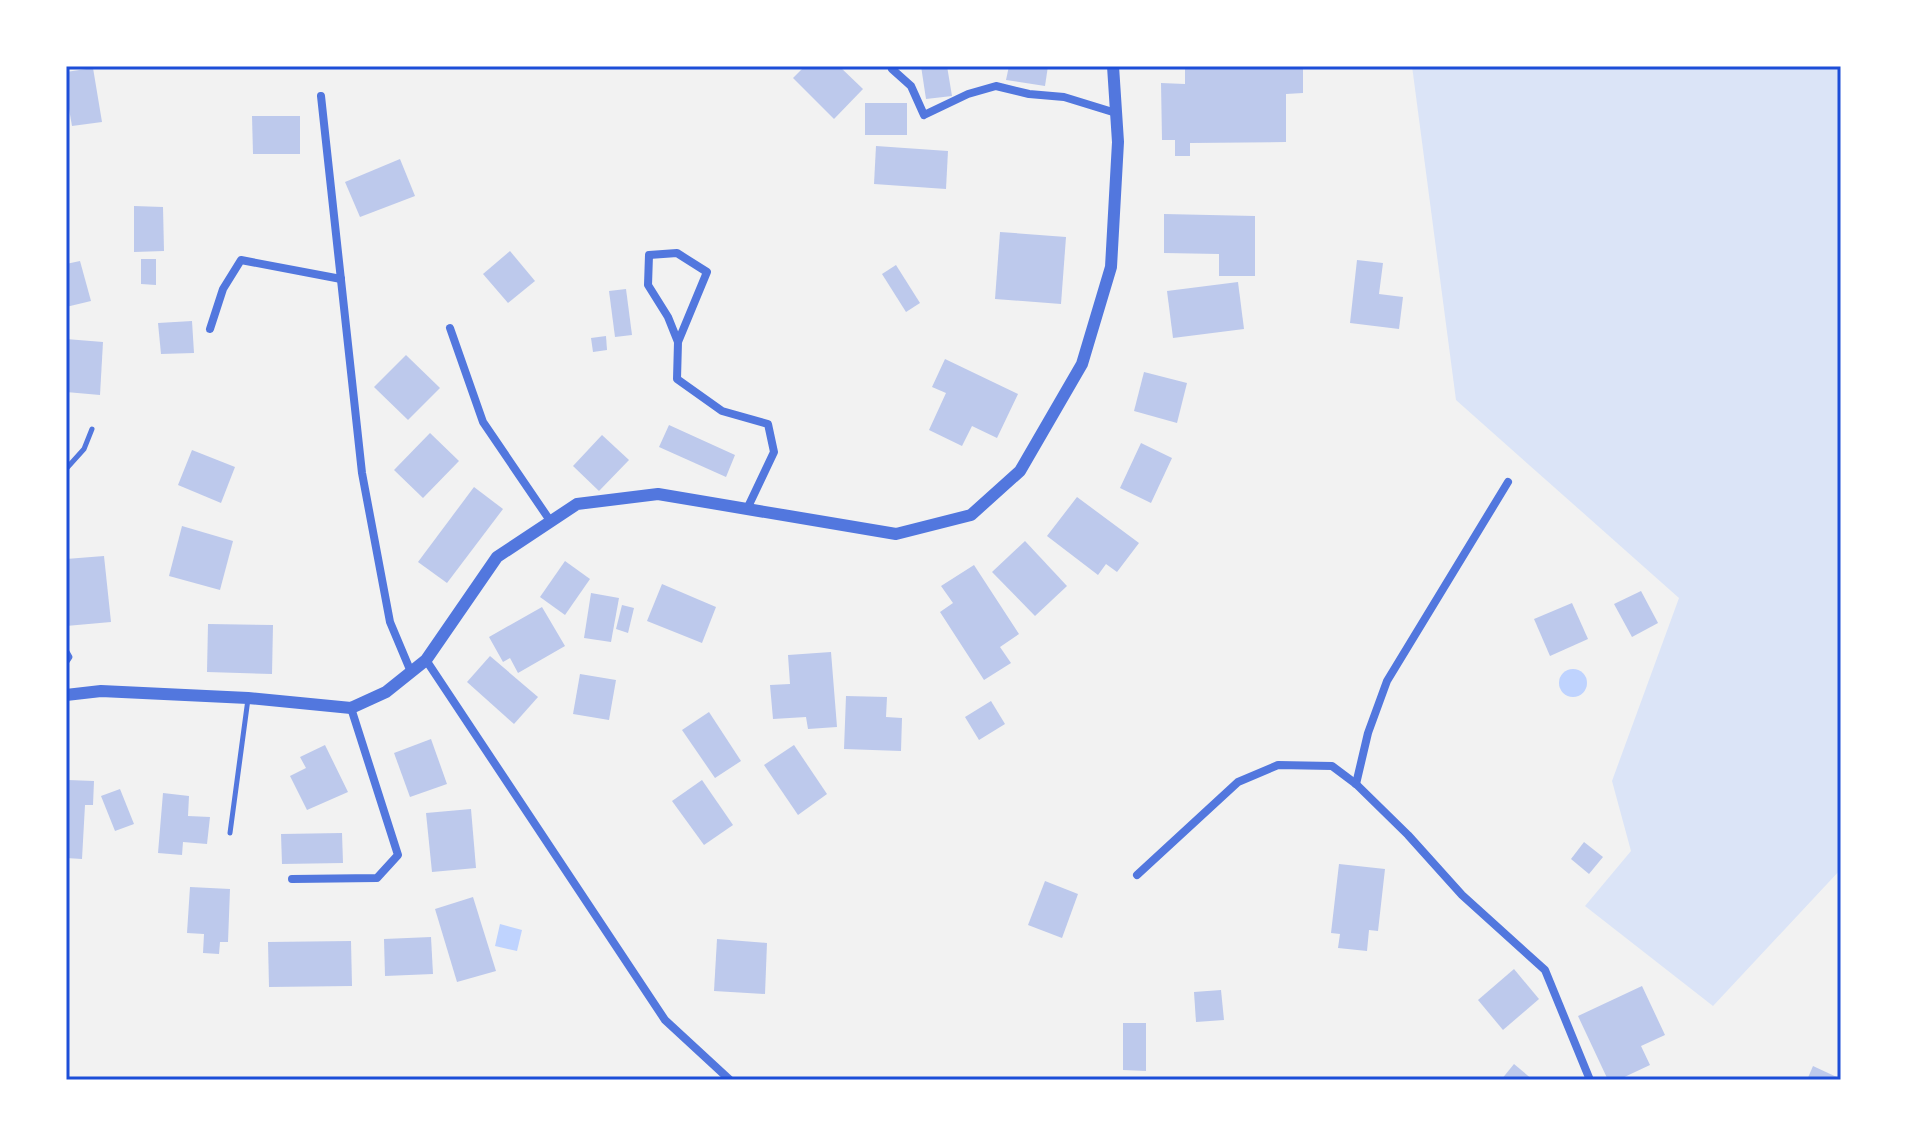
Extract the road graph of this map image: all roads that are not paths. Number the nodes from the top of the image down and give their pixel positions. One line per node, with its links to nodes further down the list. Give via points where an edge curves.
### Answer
1 (1113, 66): 4 (street)
2 (892, 69): 4 (street, via 911,86 924,115 996,86 1064,97)
3 (321, 96): 5 (street)
4 (1116, 113): 12 (street, via 1111,267 1082,364 1020,471 971,515 896,534)
5 (341, 279): 7 (street, via 241,260 223,289); 17 (street, via 365,488 390,622)
6 (450, 328): 13 (street, via 483,422)
7 (210, 329)
8 (678, 342): 8 (street, via 707,272 677,253 649,255 648,285); 12 (street, via 677,379 722,411 768,424 774,452)
9 (92, 429): 10 (lane, via 84,449)
10 (66, 469)
11 (1508, 482): 21 (street, via 1387,681)
12 (747, 509): 13 (street, via 658,494 577,504)
13 (551, 522): 15 (street, via 497,557)
14 (66, 650): 16 (lane)
15 (426, 660): 17 (street); 25 (street, via 665,1020)
16 (66, 663)
17 (411, 672): 20 (street, via 386,692)
18 (66, 695): 19 (street, via 101,691)
19 (248, 698): 20 (street); 22 (lane)
20 (351, 708): 24 (street, via 398,855 377,878)
21 (1356, 784): 23 (street, via 1332,766 1278,765 1238,782); 26 (street, via 1462,895 1545,970)
22 (230, 833)
23 (1137, 875)
24 (292, 879)
25 (730, 1080)
26 (1590, 1080)

